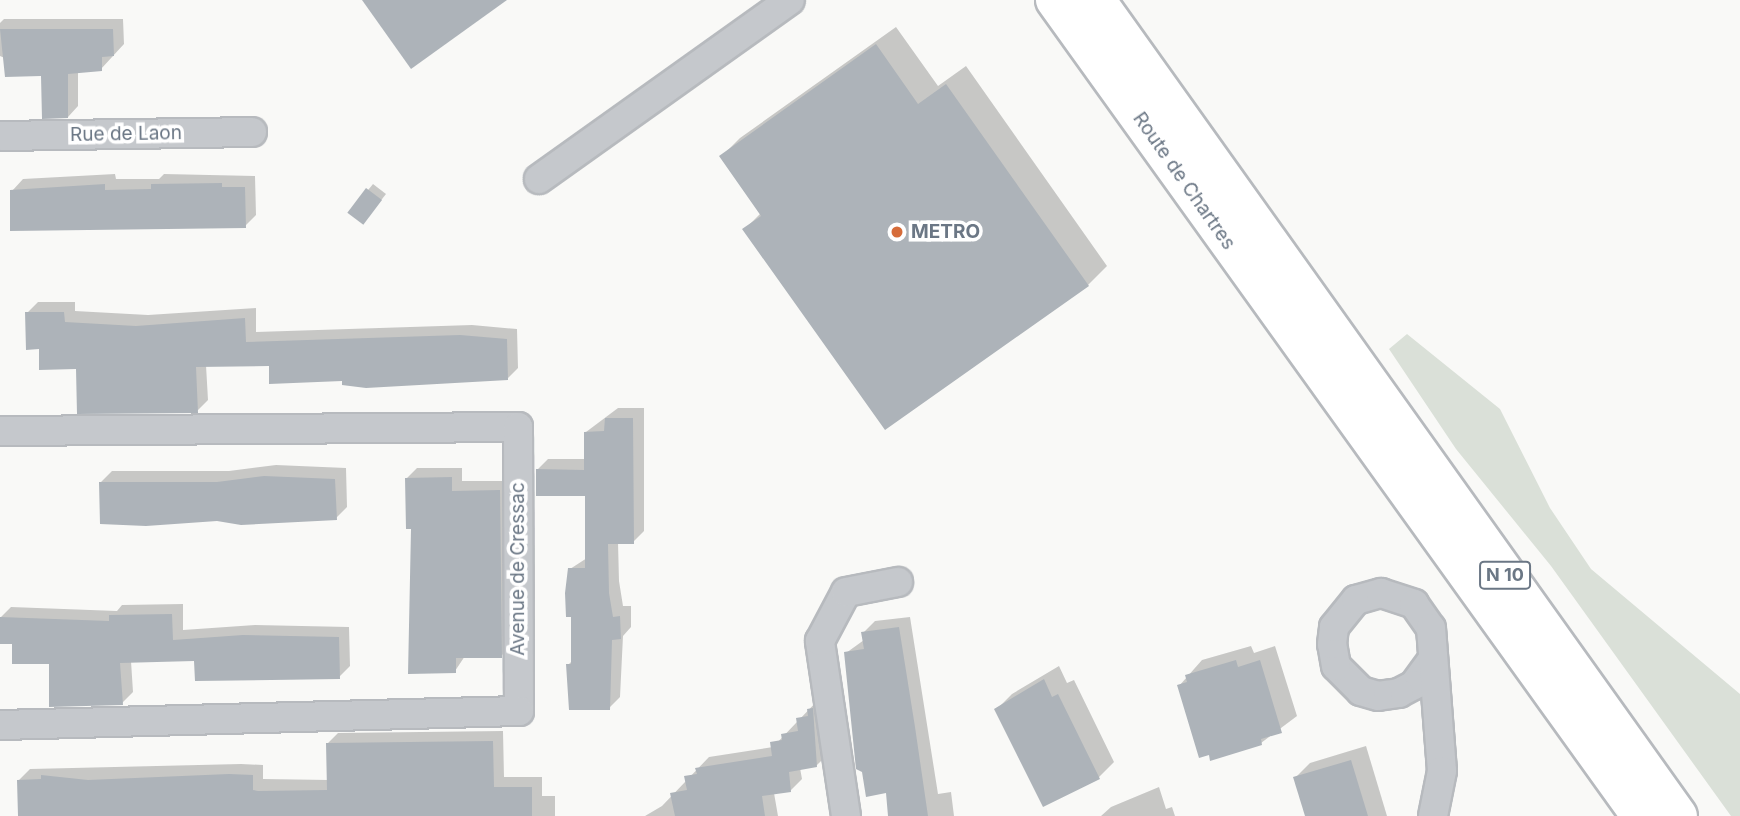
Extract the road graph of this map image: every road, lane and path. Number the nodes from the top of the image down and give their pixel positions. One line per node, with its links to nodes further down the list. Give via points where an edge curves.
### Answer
1 (790, 0): 7 (street)
2 (1034, 0): 8 (main road, via 1128,135)
3 (1055, 0): 8 (main road, Route de Chartres / N 10)
4 (1096, 0): 9 (main road, Route de Chartres / N 10)
5 (252, 132): 6 (street, Rue de Laon)
6 (0, 136)
7 (539, 179)
8 (1214, 223): 9 (main road, Route de Chartres / N 10)
9 (1324, 346): 16 (main road, N 10); 17 (main road, N 10)
10 (0, 431): 13 (street, Avenue de Cressac, via 518,427 519,697 519,711)
11 (898, 582): 14 (street, via 846,592 820,641)
12 (1430, 663): 15 (street, via 1441,771)
13 (0, 724)
14 (846, 816)
15 (1433, 816)
16 (1641, 816)
17 (1678, 816)

